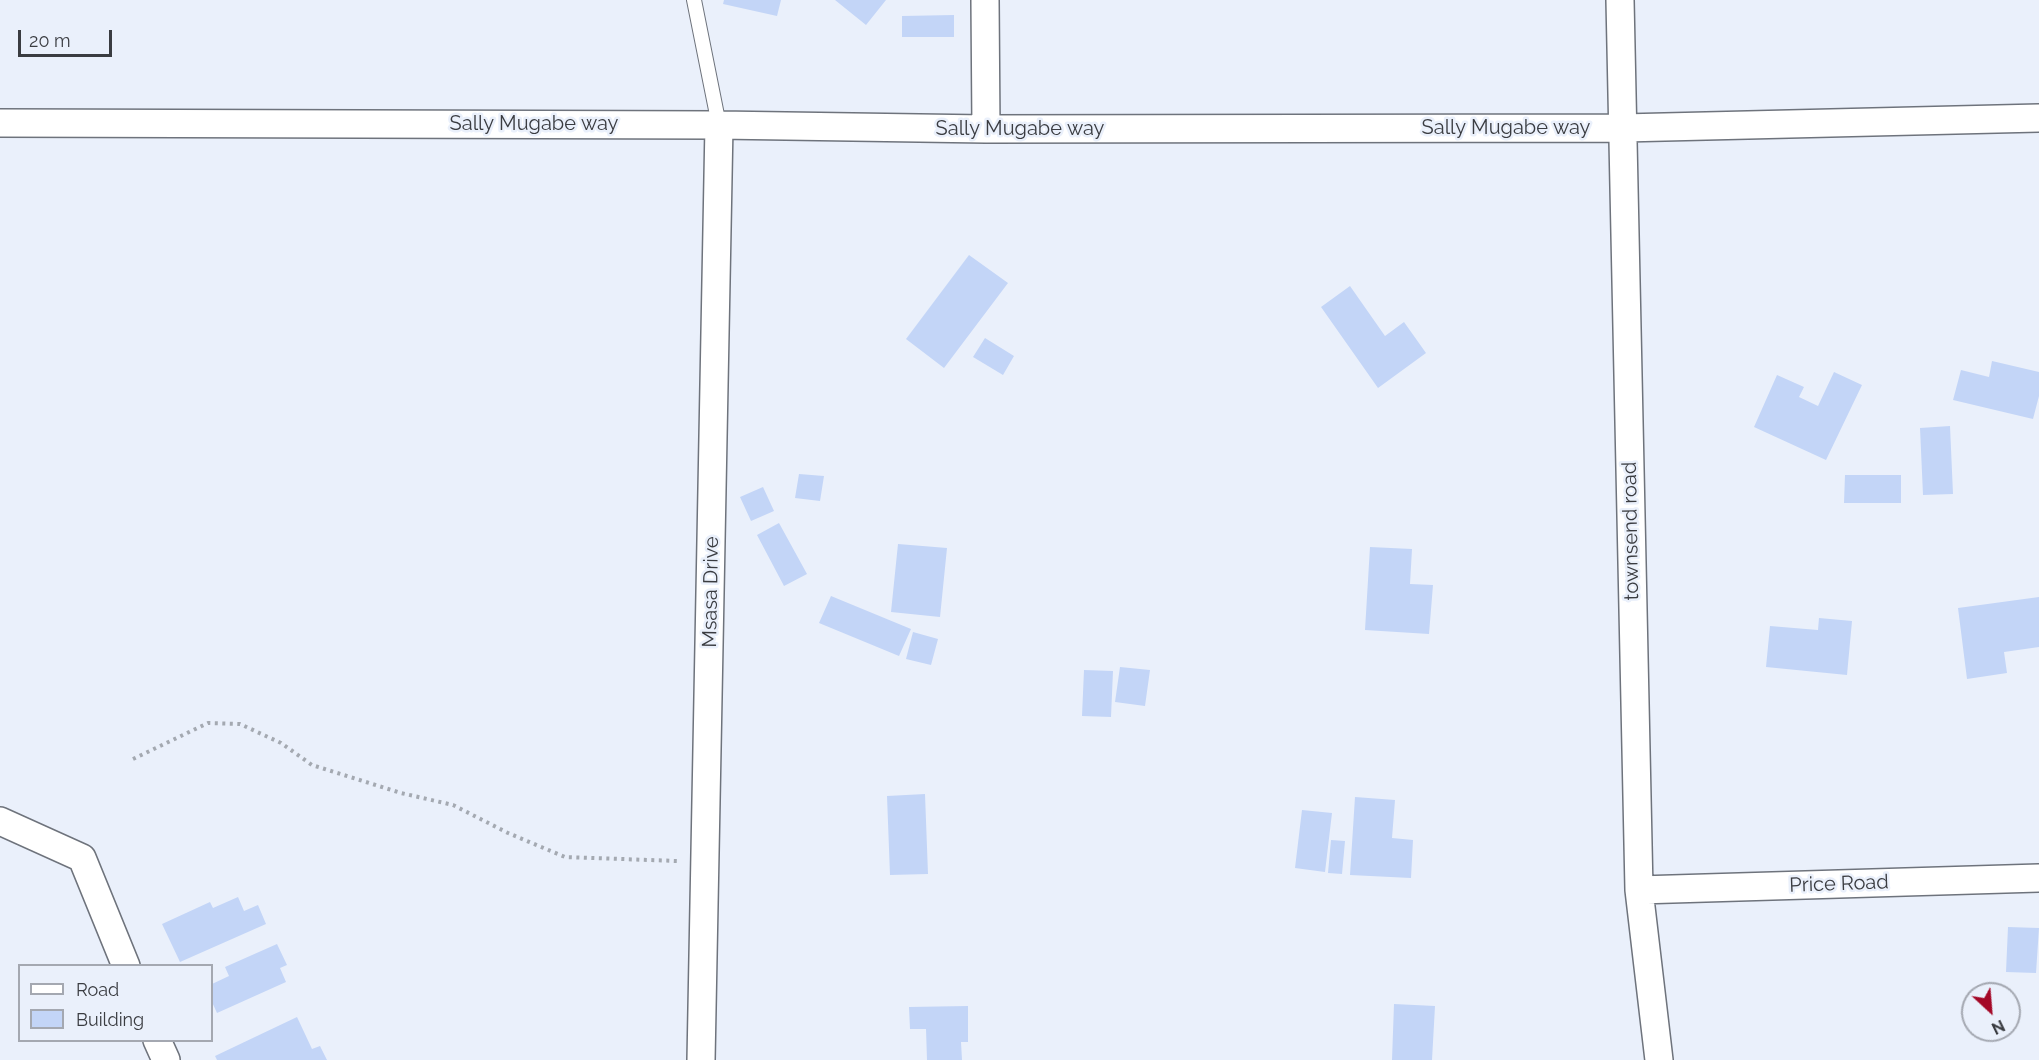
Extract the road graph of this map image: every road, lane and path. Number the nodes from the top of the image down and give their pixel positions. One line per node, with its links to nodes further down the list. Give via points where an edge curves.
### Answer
1 (694, 0): 6 (lane)
2 (985, 0): 8 (street)
3 (1620, 0): 7 (street, townsend road)
4 (2039, 118): 7 (street, Sally Mugabe way)
5 (0, 123): 6 (street, Sally Mugabe way)
6 (719, 125): 8 (street, Sally Mugabe way); 11 (street, Msasa Drive)
7 (1623, 128): 8 (street, Sally Mugabe way); 13 (street, townsend road)
8 (986, 129)
9 (133, 759): 11 (path, via 208,723 240,724 281,743 312,765 453,805 565,857)
10 (0, 822): 14 (street, via 82,858)
11 (705, 861): 17 (street, Msasa Drive)
12 (2039, 878): 13 (street, Price Road)
13 (1639, 890): 18 (street, townsend road)
14 (125, 964)
15 (158, 1042): 16 (street)
16 (165, 1060)
17 (701, 1060)
18 (1659, 1060)

